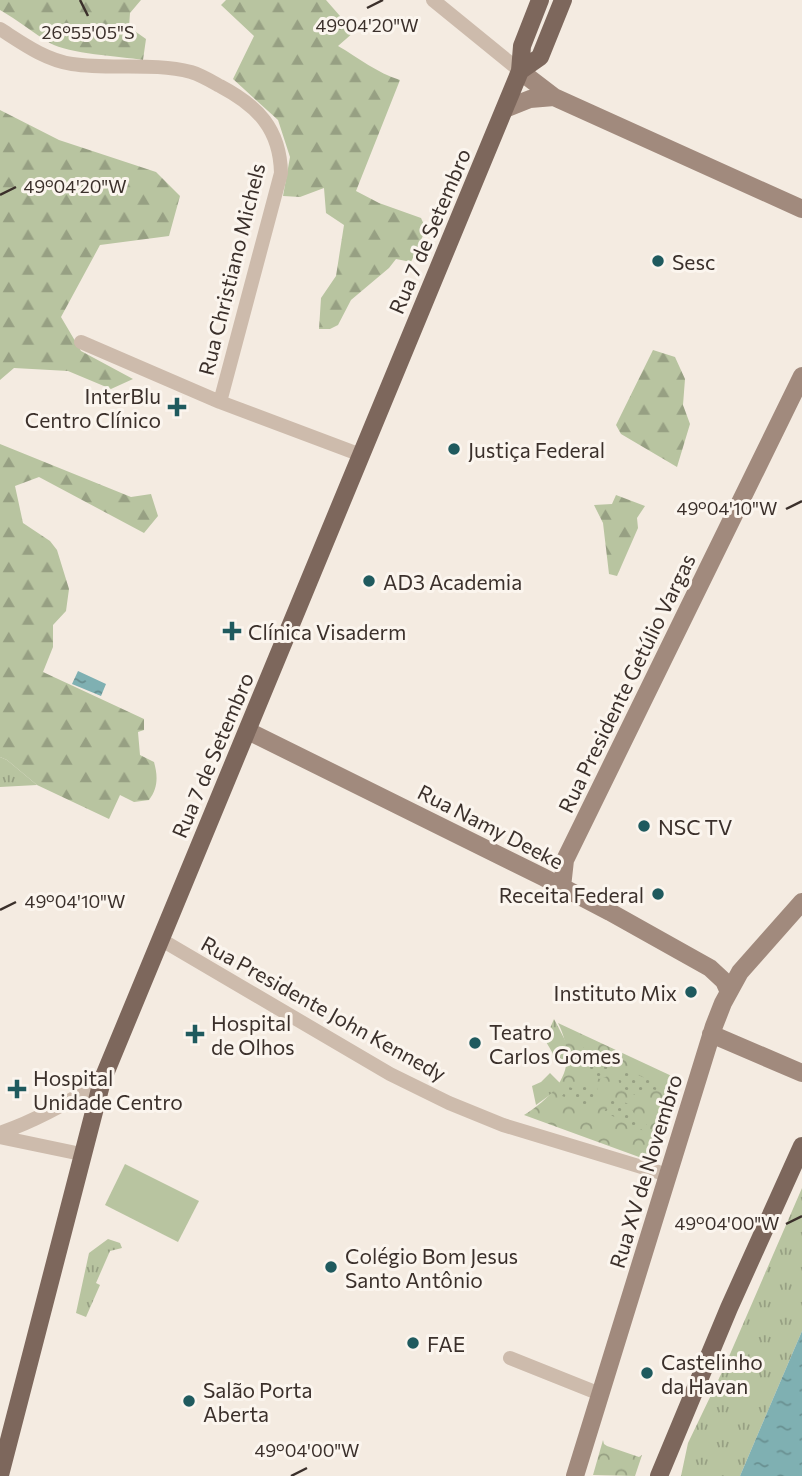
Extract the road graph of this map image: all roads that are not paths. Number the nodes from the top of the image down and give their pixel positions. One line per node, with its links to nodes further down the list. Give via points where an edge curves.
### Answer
1 (433, 0): 5 (street)
2 (540, 0): 5 (main road, Rua 7 de Setembro, via 522,47)
3 (563, 0): 5 (main road, Rua 7 de Setembro, via 540,57)
4 (0, 29): 11 (street, Rua Christiano Michels, via 51,58 72,64 192,72 259,112 274,136 281,173)
5 (520, 71): 6 (street); 7 (main road, Rua 7 de Setembro)
6 (555, 97): 7 (street); 8 (street)
7 (505, 108): 12 (main road, Rua 7 de Setembro)
8 (802, 209)
9 (81, 342): 11 (street)
10 (802, 376): 14 (street, Rua Presidente Getúlio Vargas)
11 (219, 402): 12 (street, Rua Christiano Michels)
12 (361, 455): 13 (main road, Rua 7 de Setembro)
13 (248, 731): 15 (street, Rua Namy Deeke); 18 (main road, Rua 7 de Setembro)
14 (565, 860): 15 (street, Rua Presidente Getúlio Vargas); 16 (street, Rua Presidente Getúlio Vargas)
15 (543, 877): 16 (street, Rua Namy Deeke)
16 (562, 887): 19 (street, Rua Namy Deeke)
17 (802, 902): 20 (street, Rua XV de Novembro)
18 (160, 939): 24 (main road, Rua 7 de Setembro); 28 (street, Rua Presidente John Kennedy, via 378,1068 449,1102 503,1125)
19 (710, 968): 20 (street, Rua Namy Deeke); 21 (street, Rua Namy Deeke)
20 (740, 972): 21 (street, Rua XV de Novembro)
21 (729, 992): 22 (street, Rua XV de Novembro)
22 (711, 1034): 23 (street); 28 (street, Rua XV de Novembro)
23 (802, 1073)
24 (102, 1081): 25 (street); 27 (main road, Rua 7 de Setembro)
25 (0, 1135): 27 (street)
26 (802, 1146): 31 (main road, via 729,1308)
27 (81, 1154): 32 (main road, Rua 7 de Setembro)
28 (668, 1175): 30 (street, Rua XV de Novembro)
29 (510, 1358): 30 (street)
30 (600, 1394): 33 (street, Rua XV de Novembro)
31 (665, 1471)
32 (0, 1475)
33 (575, 1476)

